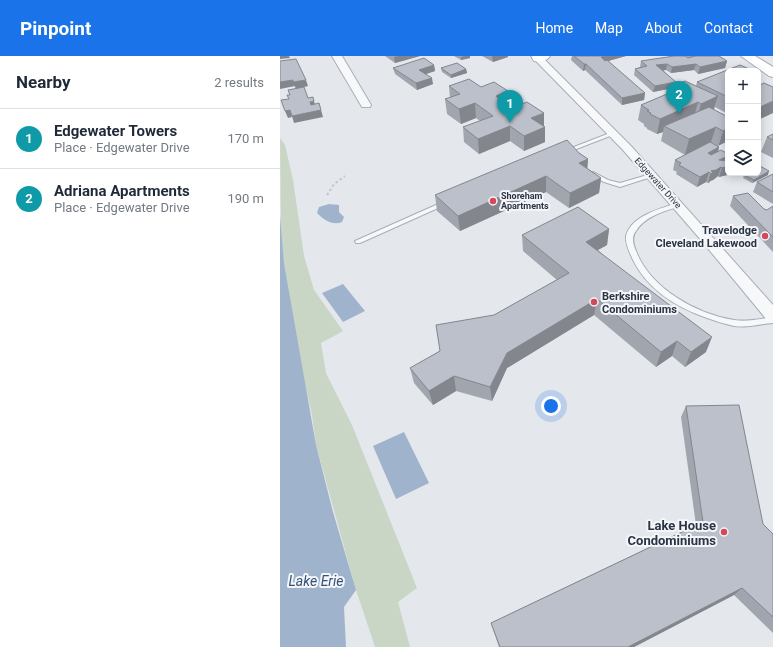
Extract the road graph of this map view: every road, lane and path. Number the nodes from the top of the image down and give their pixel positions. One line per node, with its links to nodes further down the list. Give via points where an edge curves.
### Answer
1 (337, 56): 5 (street)
2 (747, 56): 4 (street)
3 (539, 57): 6 (street, Edgewater Drive)
4 (773, 73)
5 (366, 105)
6 (612, 134): 7 (lane, via 576,151); 10 (street, Edgewater Drive)
7 (561, 154)
8 (590, 171): 10 (lane, via 606,181 620,185)
9 (345, 176): 11 (path, via 330,187)
10 (651, 176): 13 (street, Edgewater Drive)
11 (327, 195)
12 (452, 200): 14 (lane)
13 (678, 206): 15 (street, Edgewater Drive); 16 (lane, via 652,215 637,225 630,236 637,262 652,282 680,304 734,324)
14 (358, 240)
15 (773, 316)
16 (773, 320)

